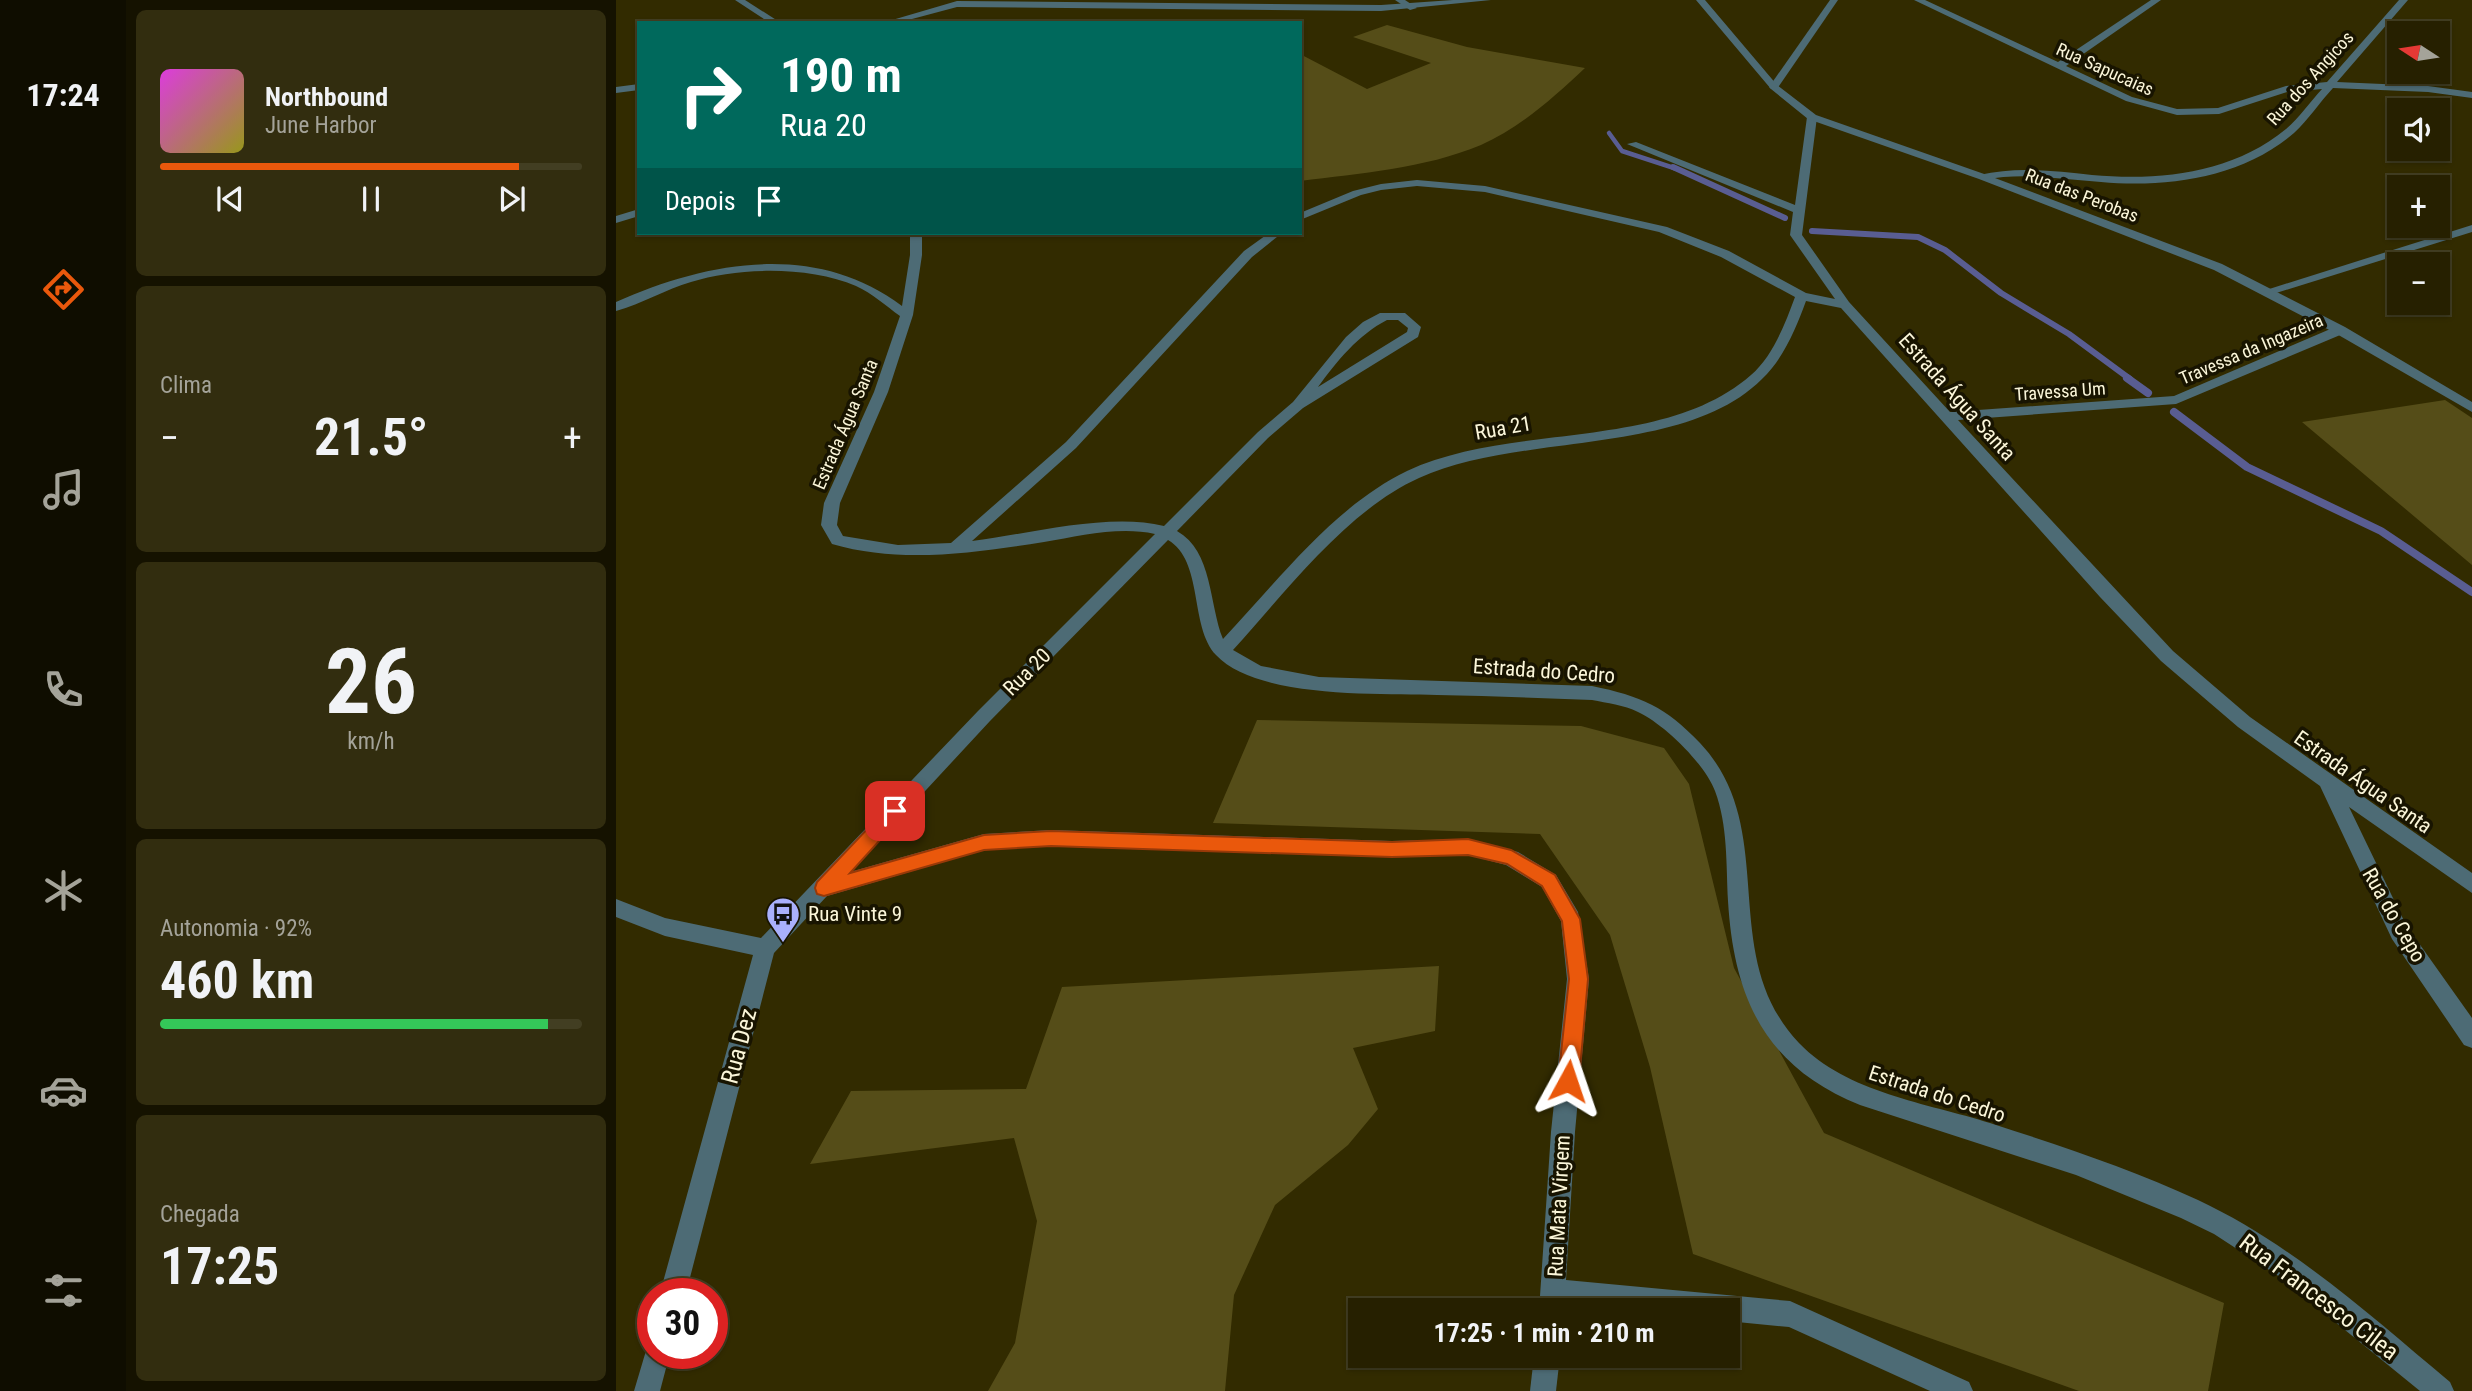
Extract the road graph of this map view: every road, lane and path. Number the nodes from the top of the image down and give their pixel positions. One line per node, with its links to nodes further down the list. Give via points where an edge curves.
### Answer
1 (739, 0): 12 (street)
2 (1399, 0): 11 (street)
3 (1487, 0): 11 (street)
4 (1700, 0): 17 (street, Rua das Perobas)
5 (1834, 0): 17 (street)
6 (1918, 0): 14 (street, Rua Sapucaias)
7 (2157, 0): 14 (street)
8 (2404, 0): 15 (street, Rua dos Angicos)
9 (955, 2): 10 (street); 13 (street)
10 (1133, 3): 11 (street)
11 (1413, 8)
12 (774, 21)
13 (893, 21)
14 (2059, 66): 15 (street, Rua Sapucaias, via 2129,99 2177,112 2219,111 2286,89)
15 (2330, 85): 19 (street, Rua Sapucaias); 22 (street, Rua dos Angicos, via 2270,147 2203,175 2125,182 2008,170)
16 (637, 87): 18 (street)
17 (1774, 87): 20 (street, Rua das Perobas)
18 (616, 90)
19 (2472, 95)
20 (1812, 117): 22 (street, Rua das Perobas); 23 (street, Estrada Água Santa)
21 (1632, 144): 23 (street)
22 (1983, 177): 30 (street, Rua das Perobas, via 2154,241)
23 (1800, 211): 32 (street, Estrada Água Santa, via 1796,236)
24 (637, 213): 26 (street)
25 (1302, 216): 31 (street, via 1381,187 1418,183 1485,189 1663,229 1716,250)
26 (616, 220)
27 (2472, 228): 30 (street)
28 (916, 235): 34 (street, Estrada Água Santa)
29 (1273, 235): 41 (street, via 1248,254 1071,445)
30 (2269, 291): 35 (street, Rua das Perobas)
31 (1802, 296): 32 (street); 42 (street, Rua 21, via 1776,353 1755,379 1722,402 1668,422 1465,456 1414,474 1371,500)
32 (1845, 305): 39 (street, Estrada Água Santa)
33 (616, 307): 34 (street, via 691,276 772,267 864,285)
34 (907, 315): 41 (street, Estrada Água Santa, via 881,392 832,503 829,525 837,540 862,549)
35 (2340, 330): 36 (street, Travessa da Ingazeira); 38 (street, Rua das Perobas)
36 (2176, 400): 39 (street, Travessa Um)
37 (1298, 405): 37 (street, Rua 20, via 1404,341 1413,334 1411,321 1390,316 1370,321); 40 (street, Rua 20)
38 (2472, 408)
39 (1947, 417): 43 (street, Estrada Água Santa, via 2167,656 2244,722)
40 (1167, 529): 41 (street, via 1107,527); 42 (street, via 1182,539 1192,556 1209,624); 45 (street, Rua 20)
41 (957, 546)
42 (1222, 651): 49 (street, Estrada do Cedro, via 1244,667 1319,684 1592,694 1631,701 1663,715 1710,764 1726,795 1735,836 1739,915 1748,970 1773,1028 1806,1064 1854,1091 2060,1157)
43 (2329, 785): 44 (street, Estrada Água Santa); 48 (street, Rua do Cepo, via 2399,932)
44 (2472, 884)
45 (824, 888): 47 (street, Rua 20); 51 (street, Rua Mata Virgem, via 984,842 1051,838 1392,849 1468,847 1511,858 1549,881 1571,919 1578,979)
46 (616, 908): 47 (street, via 665,927)
47 (765, 948): 50 (street, Rua Dez)
48 (2472, 1037)
49 (2192, 1209): 58 (street, Rua Francesco Cilea, via 2239,1236 2335,1304)
50 (677, 1278)
51 (1553, 1298)
52 (1740, 1311): 57 (street, via 1790,1314)
53 (1546, 1368): 56 (street)
54 (653, 1369): 55 (street)
55 (647, 1391)
56 (1543, 1391)
57 (1960, 1391)
58 (2441, 1391)

